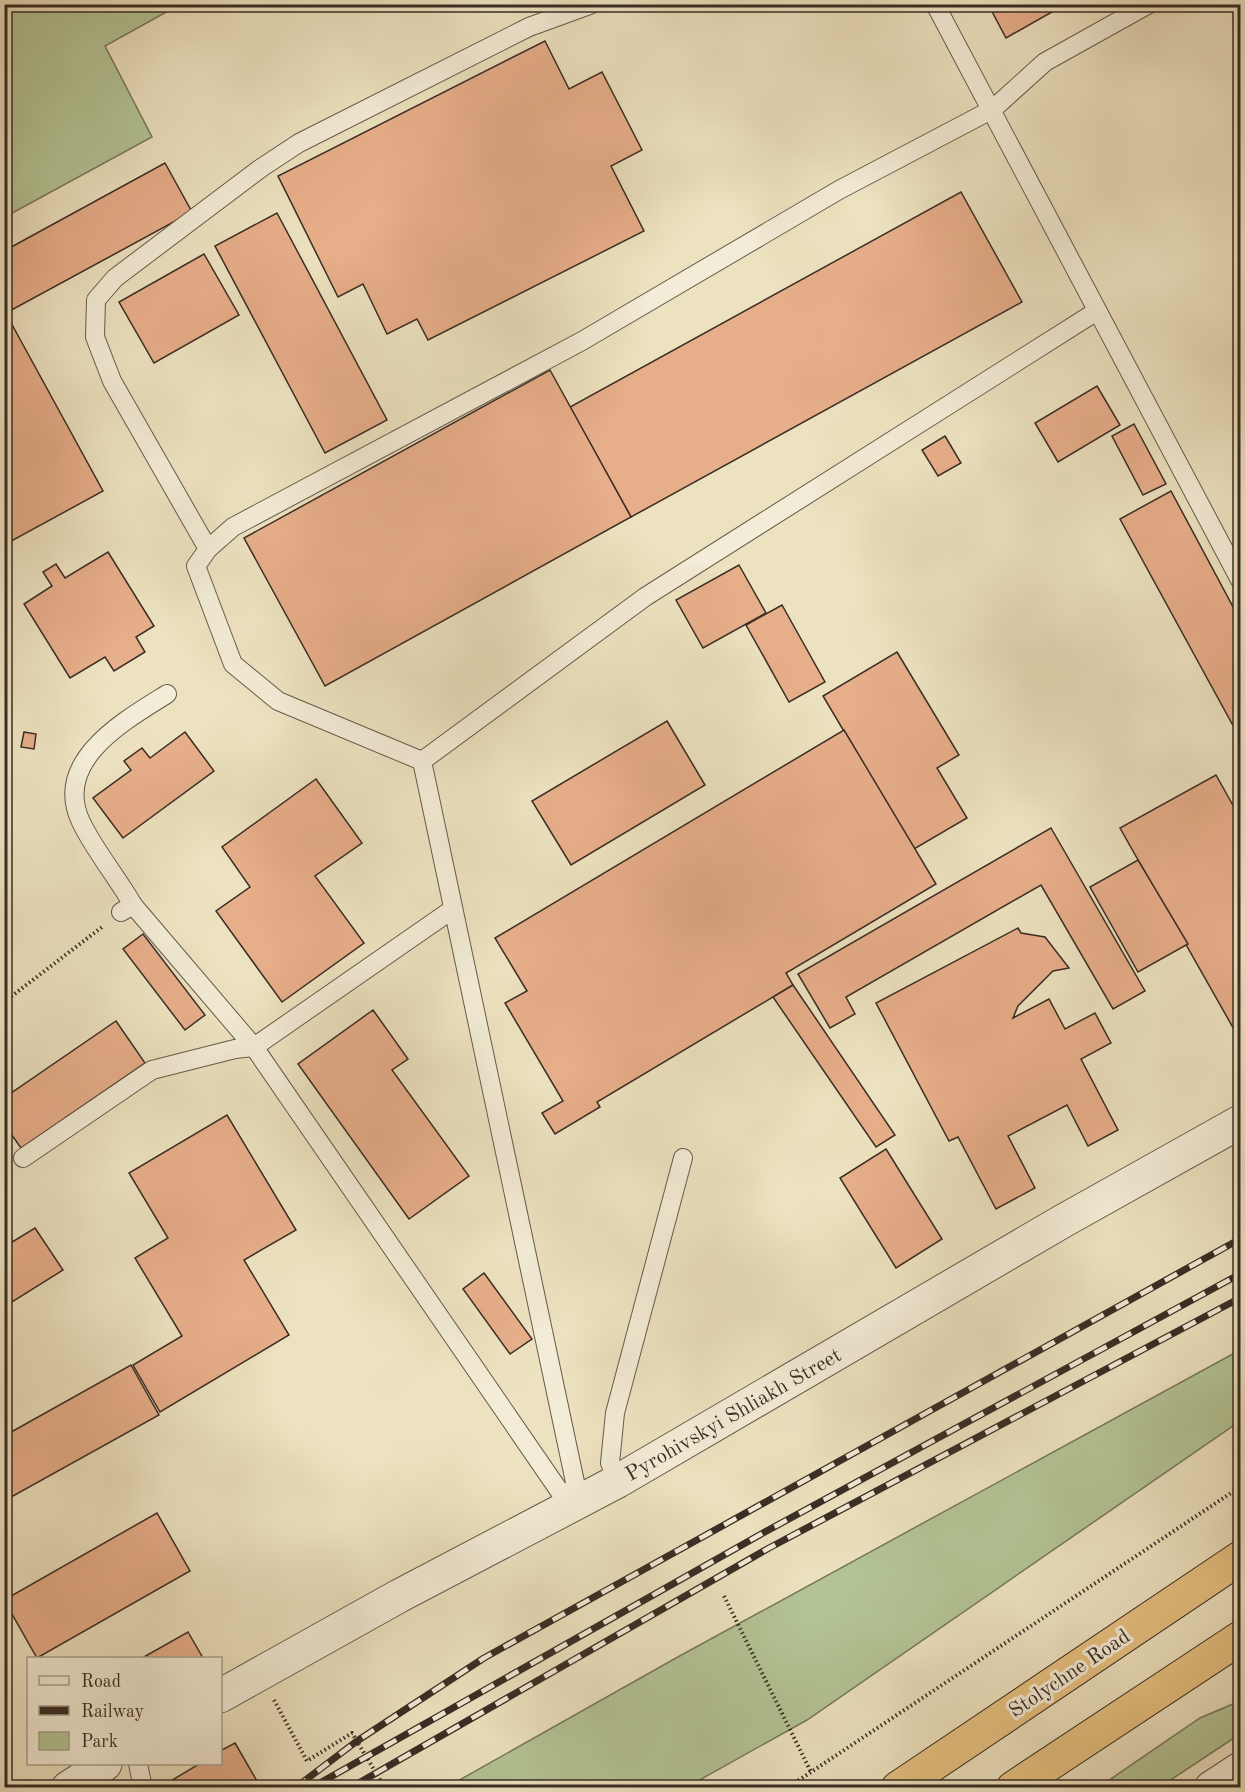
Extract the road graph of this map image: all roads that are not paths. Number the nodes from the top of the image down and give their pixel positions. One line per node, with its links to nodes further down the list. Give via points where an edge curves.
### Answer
1 (592, 4): 6 (lane, via 529,27 299,143 115,278 96,300 96,337 112,381)
2 (935, 4): 4 (lane)
3 (1149, 4): 4 (lane, via 1045,62)
4 (993, 110): 5 (lane); 6 (lane, via 839,190 582,341 233,527)
5 (1097, 311): 7 (lane); 9 (lane, via 645,597)
6 (208, 549): 9 (lane, via 196,566 233,664 278,701)
7 (1240, 580)
8 (167, 694): 11 (lane, via 116,726 79,768 74,794 81,821 127,908)
9 (422, 761): 10 (lane)
10 (453, 909): 11 (lane); 16 (lane, via 575,1482)
11 (254, 1047): 13 (lane, via 235,1048 152,1070); 16 (lane)
12 (1240, 1122): 15 (street, Pyrohivskyi Shliakh Street)
13 (23, 1158)
14 (683, 1158): 15 (lane, via 615,1413 610,1463)
15 (618, 1481): 16 (street, Pyrohivskyi Shliakh Street)
16 (569, 1505): 19 (street, Pyrohivskyi Shliakh Street)
17 (1240, 1558): 25 (highway, Stolychne Road)
18 (1240, 1638): 26 (highway)
19 (222, 1695)
20 (103, 1765): 23 (street)
21 (138, 1765): 24 (lane)
22 (1240, 1769): 27 (street)
23 (68, 1788)
24 (143, 1788)
25 (898, 1788)
26 (1013, 1788)
27 (1211, 1788)

